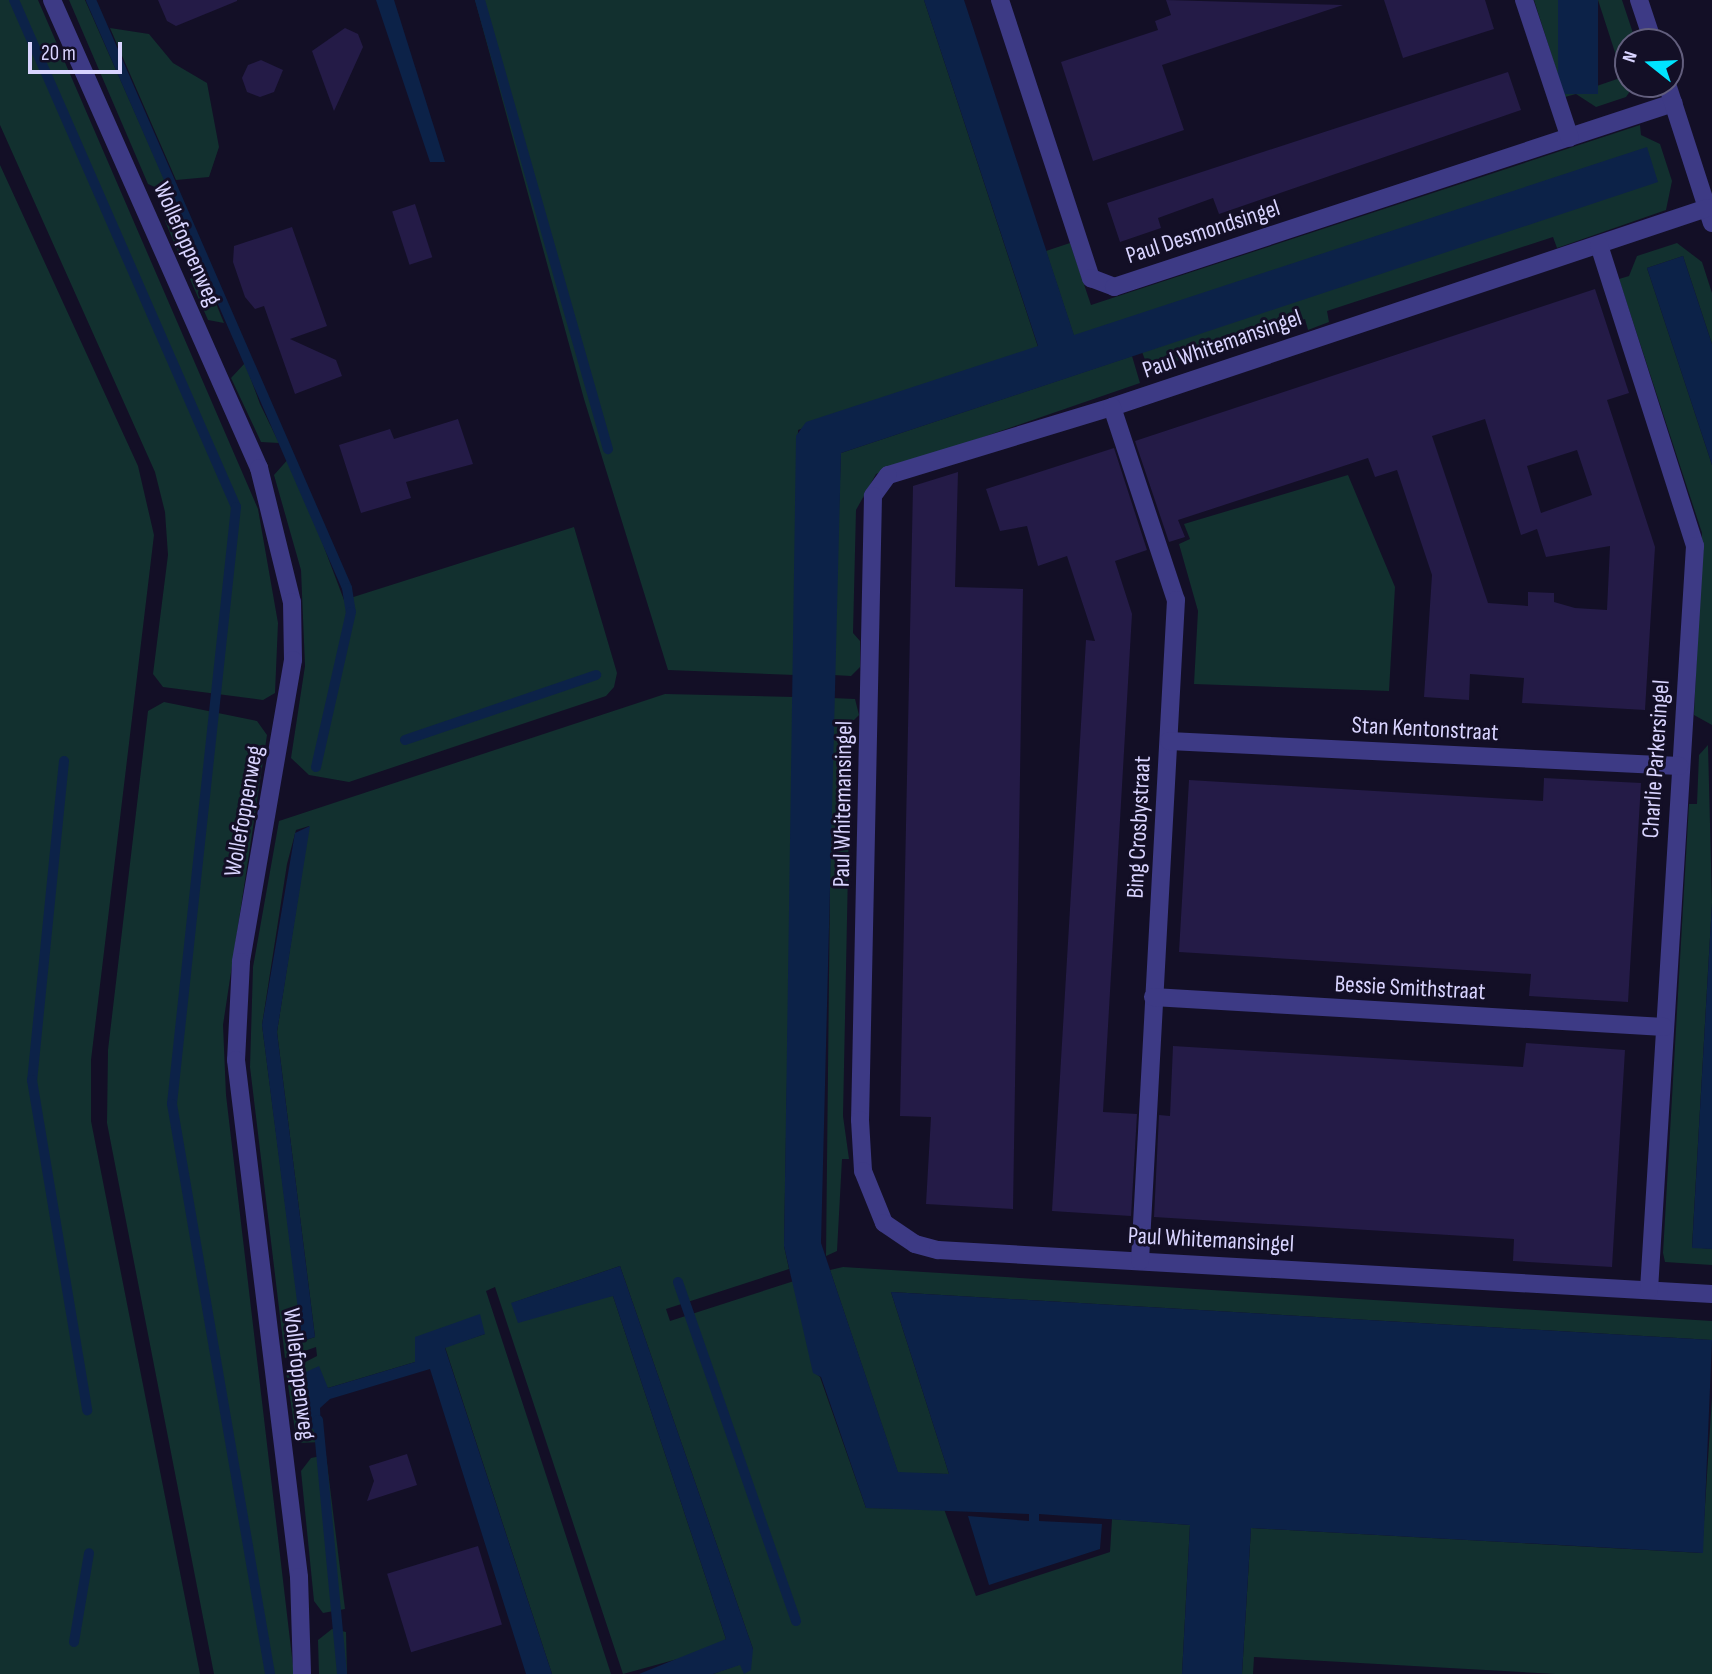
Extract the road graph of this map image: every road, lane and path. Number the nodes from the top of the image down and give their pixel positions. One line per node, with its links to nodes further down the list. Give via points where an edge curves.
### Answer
1 (52, 0): 19 (street, Wollefoppenweg, via 259,468 292,602 293,660 241,962 236,1060 299,1577)
2 (1000, 0): 8 (street, Paul Desmondsingel, via 1091,278 1114,287)
3 (1524, 0): 8 (street)
4 (1639, 0): 5 (street)
5 (1648, 28)
6 (1671, 98): 7 (street)
7 (1673, 103): 8 (street, Paul Desmondsingel); 9 (street)
8 (1570, 138)
9 (1710, 215): 10 (street, Paul Whitemansingel)
10 (1599, 245): 11 (street, Paul Whitemansingel); 13 (street, Charlie Parkersingel, via 1695,546)
11 (1112, 407): 12 (street, Bing Crosbystraat, via 1176,600); 16 (street, Paul Whitemansingel, via 888,475 873,496 860,1120 872,1201 884,1223 915,1244)
12 (1169, 741): 13 (street, Stan Kentonstraat); 14 (street, Bing Crosbystraat)
13 (1679, 766): 15 (street, Charlie Parkersingel)
14 (1153, 997): 15 (street, Bessie Smithstraat); 16 (street, Bing Crosbystraat)
15 (1664, 1027): 17 (street, Charlie Parkersingel)
16 (1140, 1261): 17 (street, Paul Whitemansingel)
17 (1649, 1290): 18 (street, Paul Whitemansingel)
18 (1712, 1294)
19 (302, 1674)

